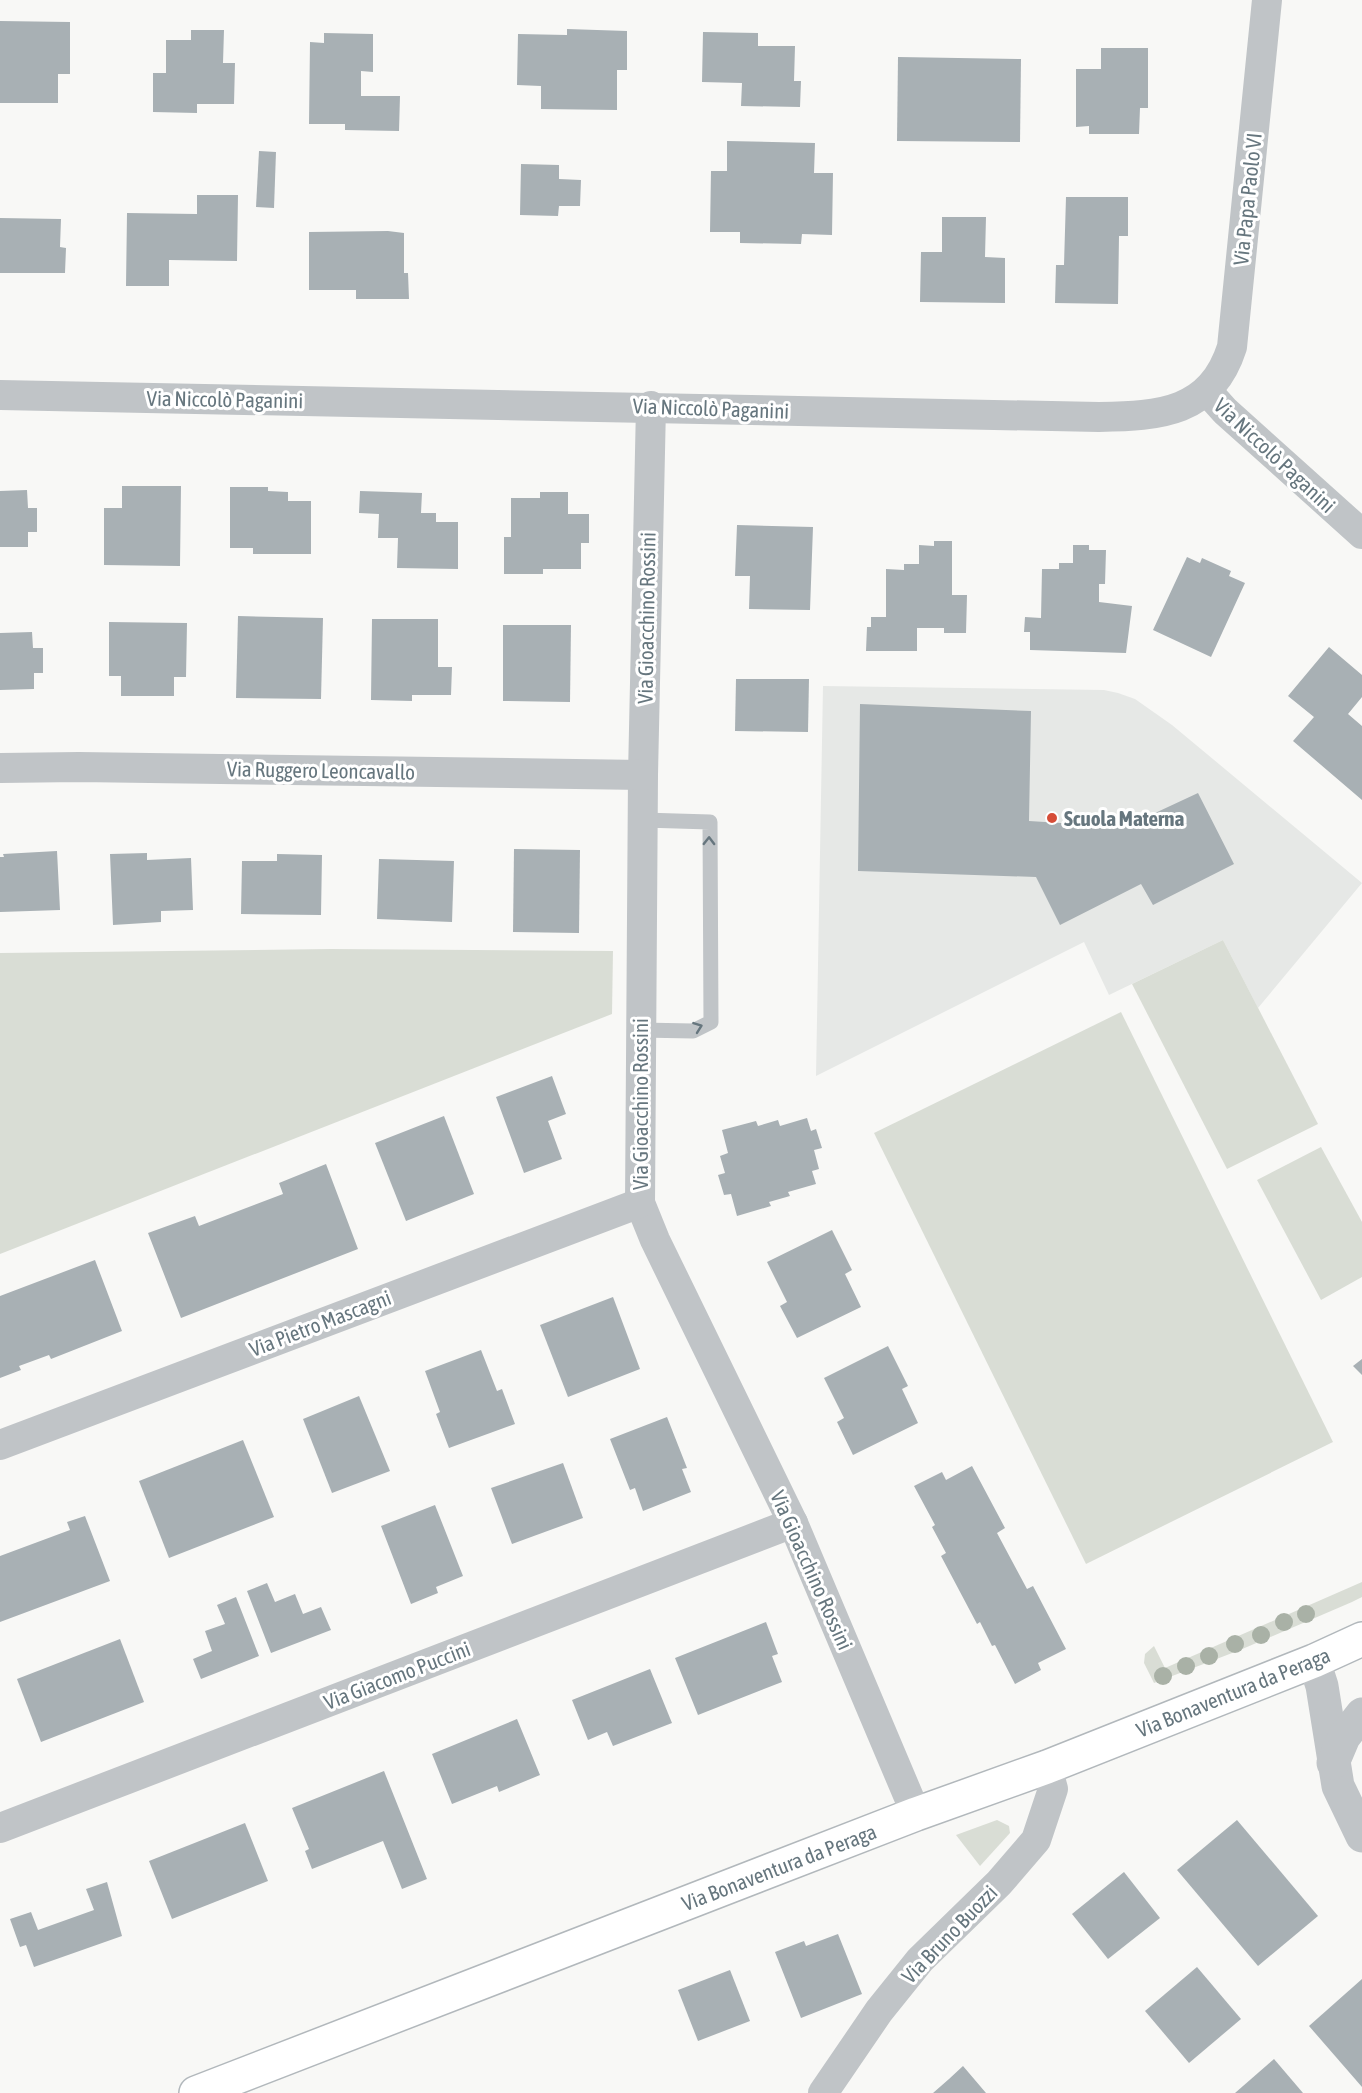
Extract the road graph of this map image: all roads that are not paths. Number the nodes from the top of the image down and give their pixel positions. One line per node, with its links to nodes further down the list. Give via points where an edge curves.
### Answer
1 (1267, 0): 2 (street, Via Papa Paolo VI, via 1233,347 1225,370)
2 (1208, 392): 4 (street, Via Niccolò Paganini, via 1164,412 1135,416); 5 (street, Via Niccolò Paganini)
3 (0, 395): 4 (street, Via Niccolò Paganini)
4 (651, 406): 7 (street, Via Gioacchino Rossini)
5 (1362, 534)
6 (0, 768): 7 (street, Via Ruggero Leoncavallo)
7 (643, 775): 8 (street, Via Gioacchino Rossini)
8 (643, 820): 9 (street, Via Gioacchino Rossini); 9 (lane, one-way to 8, via 693,1031 711,1022 710,822)
9 (640, 1030): 10 (street, Via Gioacchino Rossini)
10 (640, 1203): 11 (street, Via Pietro Mascagni); 12 (street, Via Gioacchino Rossini)
11 (0, 1445)
12 (793, 1523): 18 (street, Via Gioacchino Rossini); 19 (street, Via Giacomo Puccini)
13 (1362, 1640): 14 (main road, Via Bonaventura da Peraga)
14 (1314, 1661): 16 (street, via 1326,1703); 17 (main road, Via Bonaventura da Peraga)
15 (1362, 1714): 16 (street, via 1344,1737)
16 (1333, 1763): 20 (street, via 1348,1811)
17 (1047, 1767): 18 (main road, Via Bonaventura da Peraga); 22 (street, Via Bruno Buozzi, via 1053,1789 1036,1840 999,1883 920,1960)
18 (916, 1815): 21 (main road, Via Bonaventura da Peraga)
19 (0, 1828)
20 (1362, 1836)
21 (196, 2093)
22 (823, 2093)

